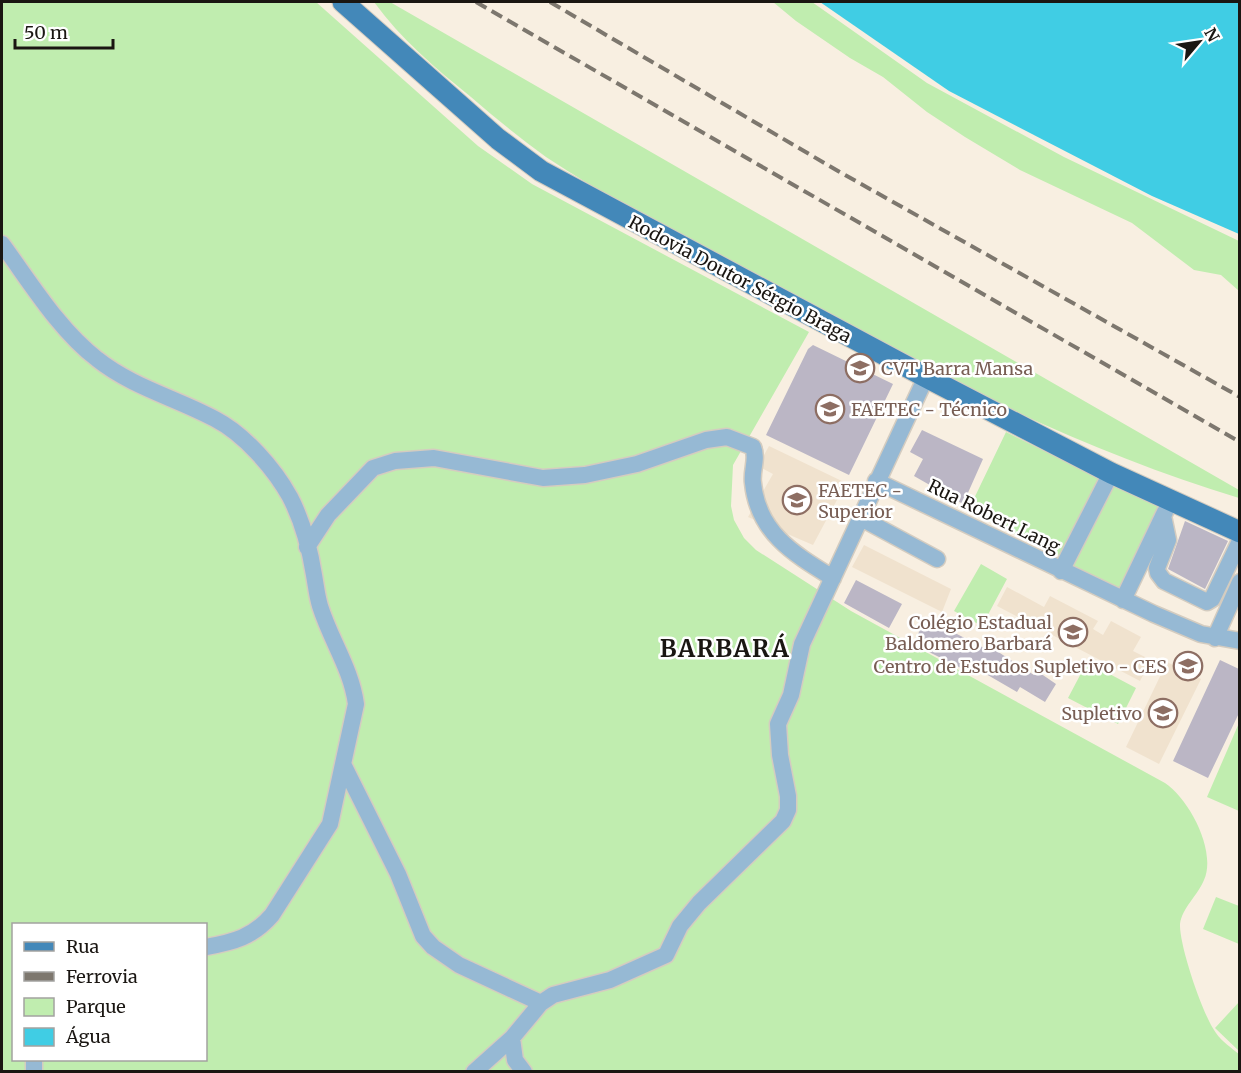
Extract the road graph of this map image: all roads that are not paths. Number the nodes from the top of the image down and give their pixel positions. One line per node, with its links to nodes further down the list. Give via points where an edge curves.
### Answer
1 (343, 2): 3 (main road, Rodovia Doutor Sérgio Braga, via 490,132 541,171)
2 (2, 244): 10 (street, via 77,342 97,360 140,385 217,420 240,437 290,497)
3 (926, 378): 4 (main road, Rodovia Doutor Sérgio Braga); 5 (street)
4 (1111, 473): 6 (main road, Rodovia Doutor Sérgio Braga); 13 (street)
5 (876, 481): 7 (street); 13 (street, Rua Robert Lang)
6 (1167, 509): 8 (main road, Rodovia Doutor Sérgio Braga); 12 (street, via 1168,542 1157,570 1164,581 1209,602); 16 (street)
7 (859, 517): 11 (street); 15 (street)
8 (1239, 532)
9 (1239, 542): 12 (street)
10 (307, 547): 15 (street, via 328,515 373,468 395,461 434,458 543,478 585,475 727,437 753,447 756,500 773,535); 20 (street, via 324,620 354,684 356,704)
11 (937, 559)
12 (1235, 563)
13 (1061, 571): 16 (street, Rua Robert Lang)
14 (1239, 582): 17 (street)
15 (830, 583): 22 (street, via 802,644 791,695 778,724 788,796 783,821 699,903 680,926 666,955 610,980 553,995)
16 (1123, 600): 18 (street, Rua Robert Lang)
17 (1232, 614): 18 (street)
18 (1215, 638): 19 (street, Rua Robert Lang)
19 (1239, 641)
20 (343, 764): 21 (street, via 330,824 272,915 249,936); 22 (street, via 398,874 423,936 459,964)
21 (207, 947)
22 (541, 1003): 23 (street)
23 (512, 1038): 24 (street); 25 (street)
24 (515, 1068)
25 (474, 1071)

